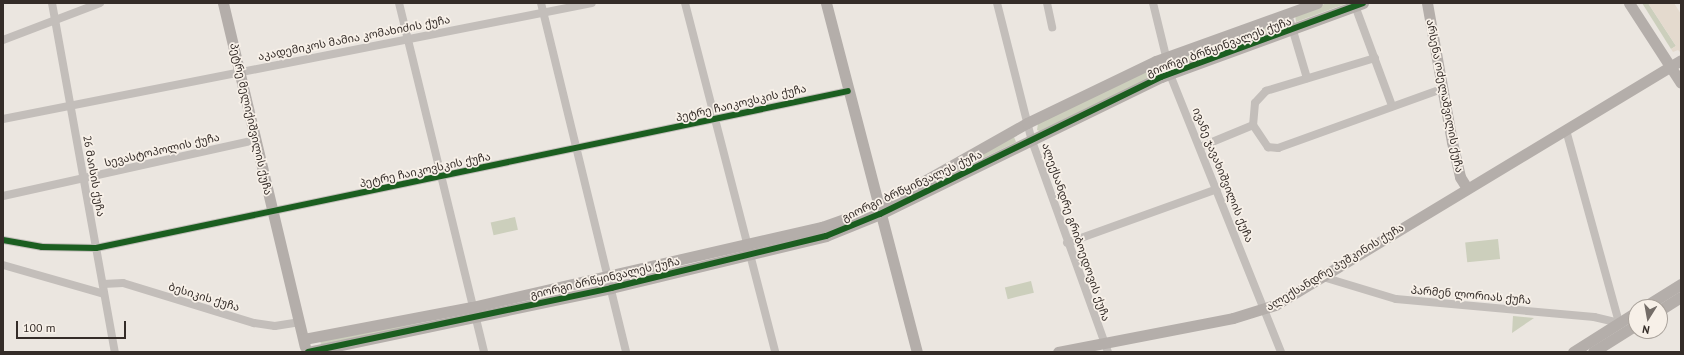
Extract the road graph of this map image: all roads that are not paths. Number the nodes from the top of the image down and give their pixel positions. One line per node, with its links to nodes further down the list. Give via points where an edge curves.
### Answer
1 (52, 3): 18 (street, 26 მაისის ქუჩა)
2 (100, 3): 18 (street)
3 (223, 3): 27 (street, პეტრე მელიქიშვილის ქუჩა)
4 (399, 3): 21 (street)
5 (541, 3): 16 (street)
6 (592, 3): 16 (street, აკადემიკოს მამია კომახიძის ქუჩა)
7 (685, 3): 36 (street)
8 (826, 3): 32 (street)
9 (997, 3): 37 (street, ალექსანდრე გრიბოედოვის ქუჩა)
10 (1046, 3): 19 (street)
11 (1152, 3): 23 (street, ივანე ჯავახიშვილის ქუჩა)
12 (1317, 3): 17 (street, გიორგი ბრწყინვალეს ქუჩა)
13 (1427, 3): 31 (street, არსენა ოძელაშვილის ქუჩა)
14 (1629, 3): 26 (street)
15 (1357, 4): 20 (street, გიორგი ბრწყინვალეს ქუჩა); 24 (street)
16 (544, 12): 21 (street, აკადემიკოს მამია კომახიძის ქუჩა); 43 (street)
17 (1288, 14): 20 (street); 23 (street, გიორგი ბრწყინვალეს ქუჩა)
18 (55, 20): 22 (street); 33 (street, 26 მაისის ქუჩა)
19 (1052, 27)
20 (1292, 31): 28 (street, გიორგი ბრწყინვალეს ქუჩა); 29 (street)
21 (408, 39): 27 (street, აკადემიკოს მამია კომახიძის ქუჩა); 44 (street)
22 (3, 40)
23 (1166, 57): 28 (street, ივანე ჯავახიშვილის ქუჩა); 37 (street, გიორგი ბრწყინვალეს ქუჩა)
24 (1375, 58): 29 (street); 34 (street)
25 (1681, 60): 26 (street, ალექსანდრე პუშკინის ქუჩა)
26 (1670, 67): 30 (street); 39 (street, ალექსანდრე პუშკინის ქუჩა)
27 (239, 72): 33 (street, აკადემიკოს მამია კომახიძის ქუჩა); 40 (street, პეტრე მელიქიშვილის ქუჩა)
28 (1170, 74): 41 (street, გიორგი ბრწყინვალეს ქუჩა); 42 (street, ივანე ჯავახიშვილის ქუჩა)
29 (1307, 78): 38 (street, via 1258,96)
30 (1681, 83)
31 (1442, 89): 34 (street); 46 (street, არსენა ოძელაშვილის ქუჩა, via 1460,177)
32 (848, 91): 36 (street, პეტრე ჩაიკოვსკის ქუჩა); 49 (street)
33 (70, 105): 35 (street, აკადემიკოს მამია კომახიძის ქუჩა); 45 (street, 26 მაისის ქუჩა)
34 (1392, 106): 38 (street, via 1278,148 1268,147)
35 (3, 119)
36 (715, 121): 43 (street, პეტრე ჩაიკოვსკის ქუჩა); 54 (street)
37 (1026, 123): 41 (street, ალექსანდრე გრიბოედოვის ქუჩა); 49 (street, გიორგი ბრწყინვალეს ქუჩა)
38 (1253, 126): 42 (street)
39 (1566, 130): 46 (street, ალექსანდრე პუშკინის ქუჩა); 69 (street)
40 (256, 140): 45 (street, სევასტოპოლის ქუჩა); 50 (street, პეტრე მელიქიშვილის ქუჩა)
41 (1032, 141): 49 (street, გიორგი ბრწყინვალეს ქუჩა); 52 (street, ალექსანდრე გრიბოედოვის ქუჩა)
42 (1200, 147): 47 (street, ივანე ჯავახიშვილის ქუჩა)
43 (578, 150): 44 (street, პეტრე ჩაიკოვსკის ქუჩა); 57 (street)
44 (440, 176): 50 (street, პეტრე ჩაიკოვსკის ქუჩა); 66 (street)
45 (84, 179): 48 (street, სევასტოპოლის ქუჩა); 53 (street, 26 მაისის ქუჩა)
46 (1467, 188): 56 (street, ალექსანდრე პუშკინის ქუჩა)
47 (1217, 190): 52 (street); 65 (street, ივანე ჯავახიშვილის ქუჩა)
48 (3, 196)
49 (879, 211): 54 (street, გიორგი ბრწყინვალეს ქუჩა); 79 (street)
50 (273, 212): 53 (street, პეტრე ჩაიკოვსკის ქუჩა); 68 (street, პეტრე მელიქიშვილის ქუჩა)
51 (3, 240): 53 (street, პეტრე ჩაიკოვსკის ქუჩა, via 42,247)
52 (1067, 243): 73 (street, ალექსანდრე გრიბოედოვის ქუჩა)
53 (96, 248): 58 (street, 26 მაისის ქუჩა)
54 (749, 250): 57 (street, გიორგი ბრწყინვალეს ქუჩა); 60 (street, გიორგი ბრწყინვალეს ქუჩა); 78 (street)
55 (3, 265): 61 (street)
56 (1323, 276): 65 (street, ალექსანდრე პუშკინის ქუჩა); 69 (street, პარმენ ლორიას ქუჩა, via 1396,299 1594,317)
57 (609, 277): 60 (street); 66 (street, გიორგი ბრწყინვალეს ქუჩა)
58 (103, 284): 61 (street, 26 მაისის ქუჩა); 68 (street, ბესიკის ქუჩა, via 123,283 254,323 275,326)
59 (1681, 284): 63 (street)
60 (611, 288): 66 (street, გიორგი ბრწყინვალეს ქუჩა); 77 (street)
61 (104, 294): 74 (street, 26 მაისის ქუჩა)
62 (1681, 298): 64 (street)
63 (1657, 299)
64 (1668, 305)
65 (1264, 309): 73 (street, ალექსანდრე პუშკინის ქუჩა); 81 (street, ივანე ჯავახიშვილის ქუჩა)
66 (474, 312): 72 (street, გიორგი ბრწყინვალეს ქუჩა); 75 (street, გიორგი ბრწყინვალეს ქუჩა); 76 (street)
67 (1628, 317): 69 (street)
68 (299, 322): 72 (street, პეტრე მელიქიშვილის ქუჩა)
69 (1618, 323): 70 (street, პარმენ ლორიას ქუჩა); 82 (street)
70 (1628, 324)
71 (1628, 330): 83 (street)
72 (304, 339): 75 (street, პეტრე მელიქიშვილის ქუჩა)
73 (1106, 348): 80 (street, ალექსანდრე პუშკინის ქუჩა)
74 (115, 352)
75 (307, 352)
76 (484, 352)
77 (626, 352)
78 (775, 352)
79 (917, 352)
80 (1058, 352)
81 (1282, 352)
82 (1573, 352)
83 (1593, 352)

